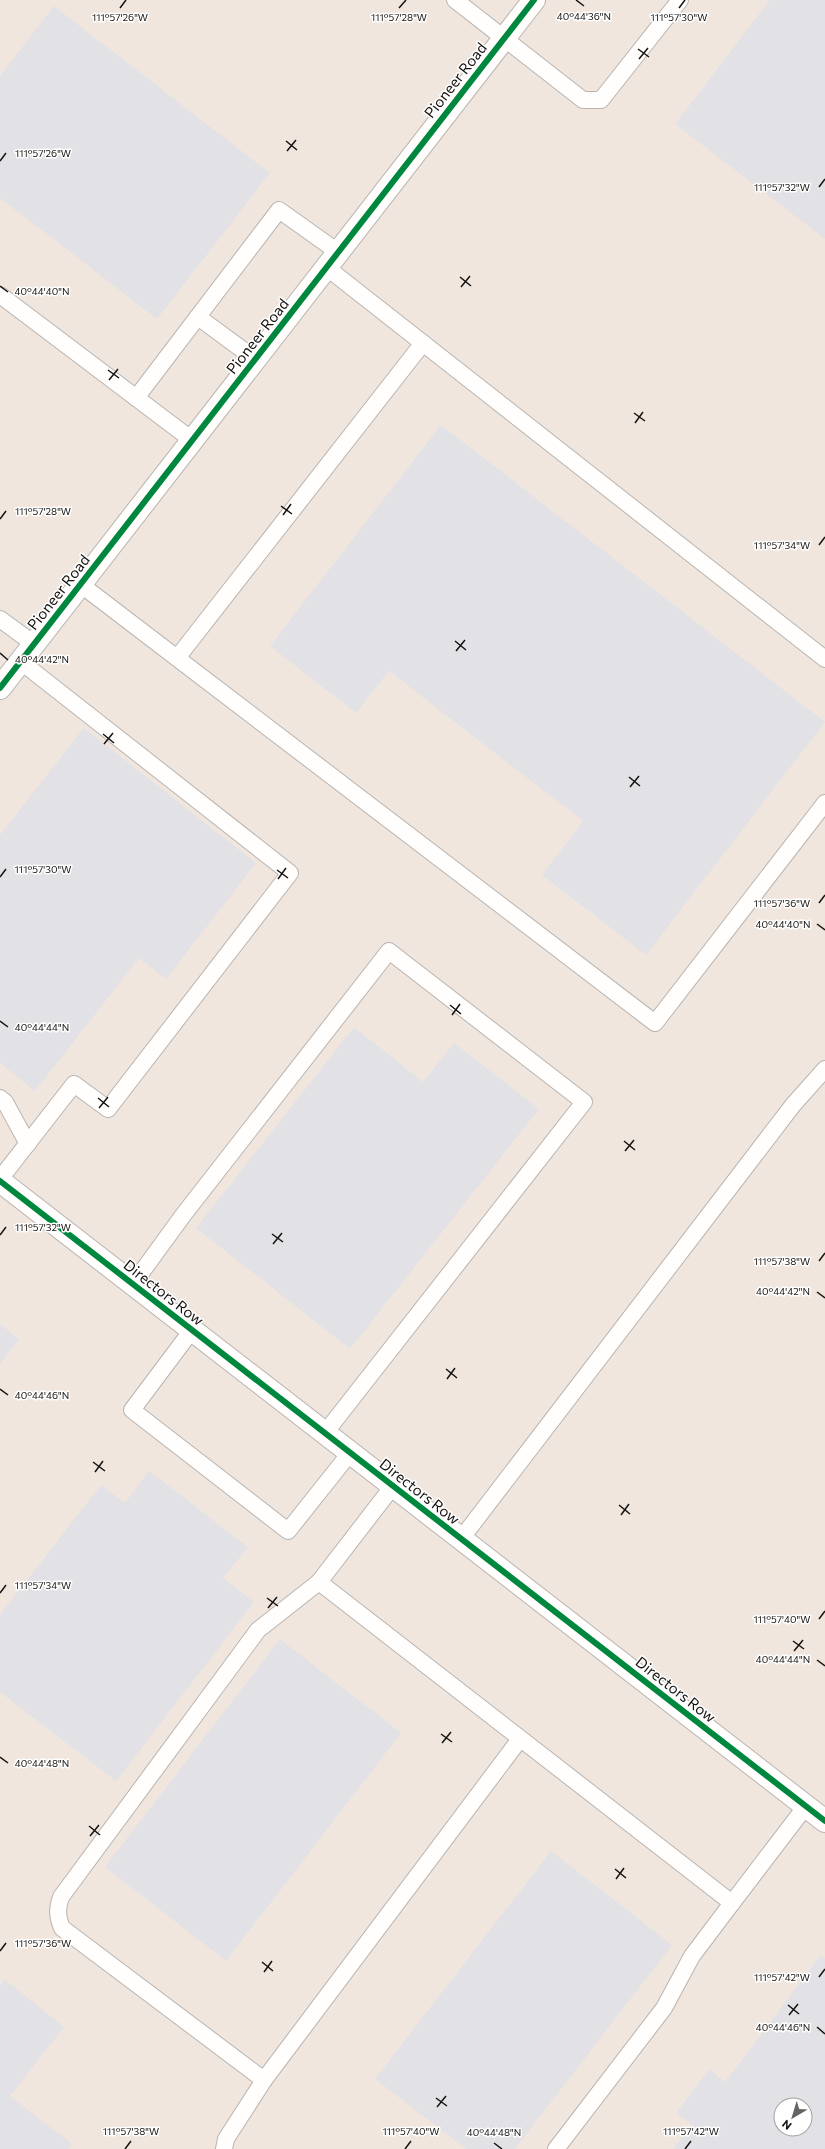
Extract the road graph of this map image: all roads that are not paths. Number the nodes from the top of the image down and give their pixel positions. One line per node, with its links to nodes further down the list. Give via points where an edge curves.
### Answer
1 (455, 0): 4 (lane)
2 (534, 0): 4 (street, Pioneer Road)
3 (680, 0): 4 (lane, via 601,100 582,100)
4 (503, 39): 5 (street, Pioneer Road)
5 (332, 260): 7 (lane, via 278,210); 8 (lane); 9 (street, Pioneer Road)
6 (0, 295): 10 (lane)
7 (198, 317): 9 (lane); 10 (lane)
8 (423, 343): 15 (lane); 16 (lane)
9 (255, 358): 11 (street, Pioneer Road)
10 (136, 398): 11 (lane)
11 (192, 440): 12 (street, Pioneer Road)
12 (80, 584): 14 (street, Pioneer Road); 15 (lane)
13 (0, 619): 14 (lane)
14 (34, 644): 17 (street, Pioneer Road)
15 (177, 658): 19 (lane, via 654,1022)
16 (825, 659)
17 (20, 661): 18 (street, Pioneer Road); 22 (lane, via 290,873 108,1109 74,1084)
18 (0, 688)
19 (825, 802)
20 (825, 1069): 29 (lane, via 797,1100)
21 (0, 1098): 22 (lane, via 5,1102)
22 (28, 1144): 23 (lane)
23 (0, 1180): 24 (street, Directors Row)
24 (132, 1284): 25 (street, Directors Row); 26 (lane, via 389,951 396,956 584,1102)
25 (192, 1330): 26 (street, Directors Row); 27 (lane, via 132,1410 288,1531)
26 (324, 1433): 27 (street, Directors Row)
27 (350, 1453): 28 (street, Directors Row)
28 (393, 1486): 29 (street, Directors Row); 30 (lane)
29 (461, 1539): 32 (street, Directors Row)
30 (319, 1582): 31 (lane); 35 (lane, via 258,1630 61,1897 57,1909 62,1928)
31 (520, 1739): 34 (lane); 35 (lane)
32 (806, 1806): 33 (street, Directors Row); 34 (lane)
33 (825, 1821)
34 (732, 1903): 37 (lane, via 692,1956 664,2008)
35 (264, 2080): 36 (lane, via 226,2139)
36 (224, 2149)
37 (556, 2149)

